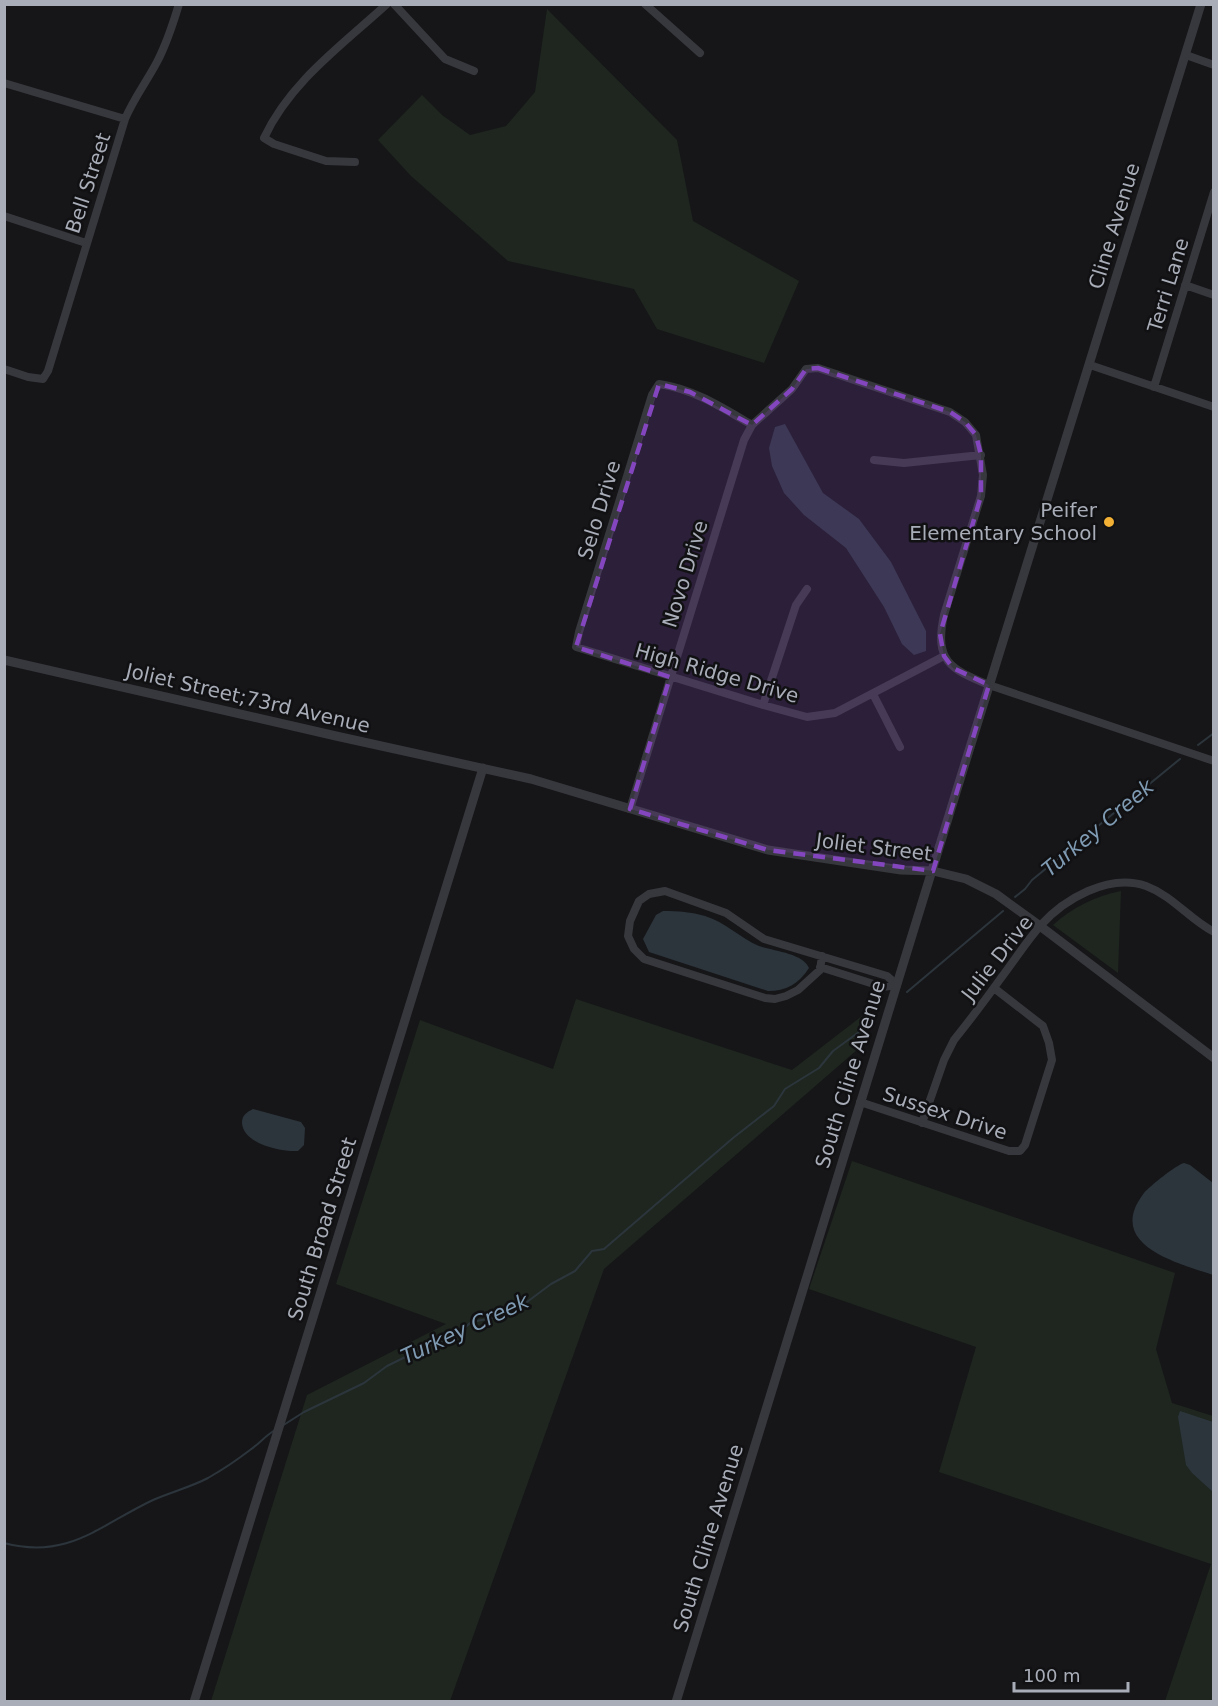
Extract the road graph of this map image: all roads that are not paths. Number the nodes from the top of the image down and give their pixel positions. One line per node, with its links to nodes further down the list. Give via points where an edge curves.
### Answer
1 (179, 4): 11 (street, Bell Street, via 166,43)
2 (387, 4): 12 (street, via 302,80 264,138 326,161)
3 (394, 4): 9 (street, via 445,59)
4 (645, 4): 6 (street)
5 (1201, 4): 7 (street, Cline Avenue)
6 (700, 53)
7 (1186, 55): 8 (street); 18 (street, Cline Avenue)
8 (1214, 65)
9 (474, 71)
10 (4, 83): 11 (street)
11 (125, 119): 15 (street, Bell Street)
12 (355, 162)
13 (1214, 192): 16 (street, Terri Lane)
14 (4, 216): 15 (street)
15 (86, 243): 19 (street, Bell Street, via 43,379)
16 (1185, 285): 17 (street); 20 (street, Terri Lane)
17 (1214, 295)
18 (1090, 365): 20 (street); 24 (street, Cline Avenue)
19 (4, 369)
20 (1154, 387): 21 (street)
21 (1214, 407)
22 (752, 426): 23 (street, Novo Drive, via 792,390 806,369 818,369 950,412 976,435); 27 (street, Selo Drive, via 690,392 659,384 652,396); 30 (street, Novo Drive, via 738,458)
23 (981, 455): 25 (street, via 904,463); 28 (street, via 981,496 940,634)
24 (1061, 457): 31 (street, South Cline Avenue)
25 (874, 460)
26 (807, 589): 33 (street, via 796,605)
27 (576, 647): 30 (street, High Ridge Drive)
28 (944, 656): 31 (street, via 953,668); 32 (street, High Ridge Drive)
29 (4, 660): 36 (street, Joliet Street;73rd Avenue)
30 (670, 677): 33 (street, High Ridge Drive); 37 (street, Novo Drive)
31 (989, 686): 35 (street); 38 (street, South Cline Avenue)
32 (873, 694): 33 (street, High Ridge Drive, via 835,713 807,717); 34 (street)
33 (763, 705)
34 (900, 747)
35 (1214, 761)
36 (483, 768): 37 (street, Joliet Street); 48 (street, South Broad Street)
37 (630, 809): 38 (street, Joliet Street, via 768,850 901,870)
38 (933, 871): 39 (street, Joliet Street, via 982,886); 43 (street, South Cline Avenue)
39 (1040, 926): 40 (street, Julie Drive, via 1066,903 1114,883 1144,885 1166,896); 44 (street, Julie Drive); 45 (street, Joliet Street)
40 (1214, 932)
41 (822, 956): 42 (street); 42 (street, via 764,939 726,913 665,891 639,901 630,921 628,936 644,959 765,998 775,999 798,990); 43 (street, via 887,976)
42 (820, 967): 43 (street, via 883,987)
43 (897, 985): 46 (street, South Cline Avenue)
44 (994, 988): 47 (street, Julie Drive, via 954,1040); 47 (street, Sussex Drive, via 1043,1026 1049,1043 1052,1060 1025,1145 1020,1151 1009,1152)
45 (1214, 1058)
46 (860, 1102): 47 (street, Sussex Drive); 49 (street, South Cline Avenue)
47 (922, 1123)
48 (194, 1701)
49 (676, 1701)

